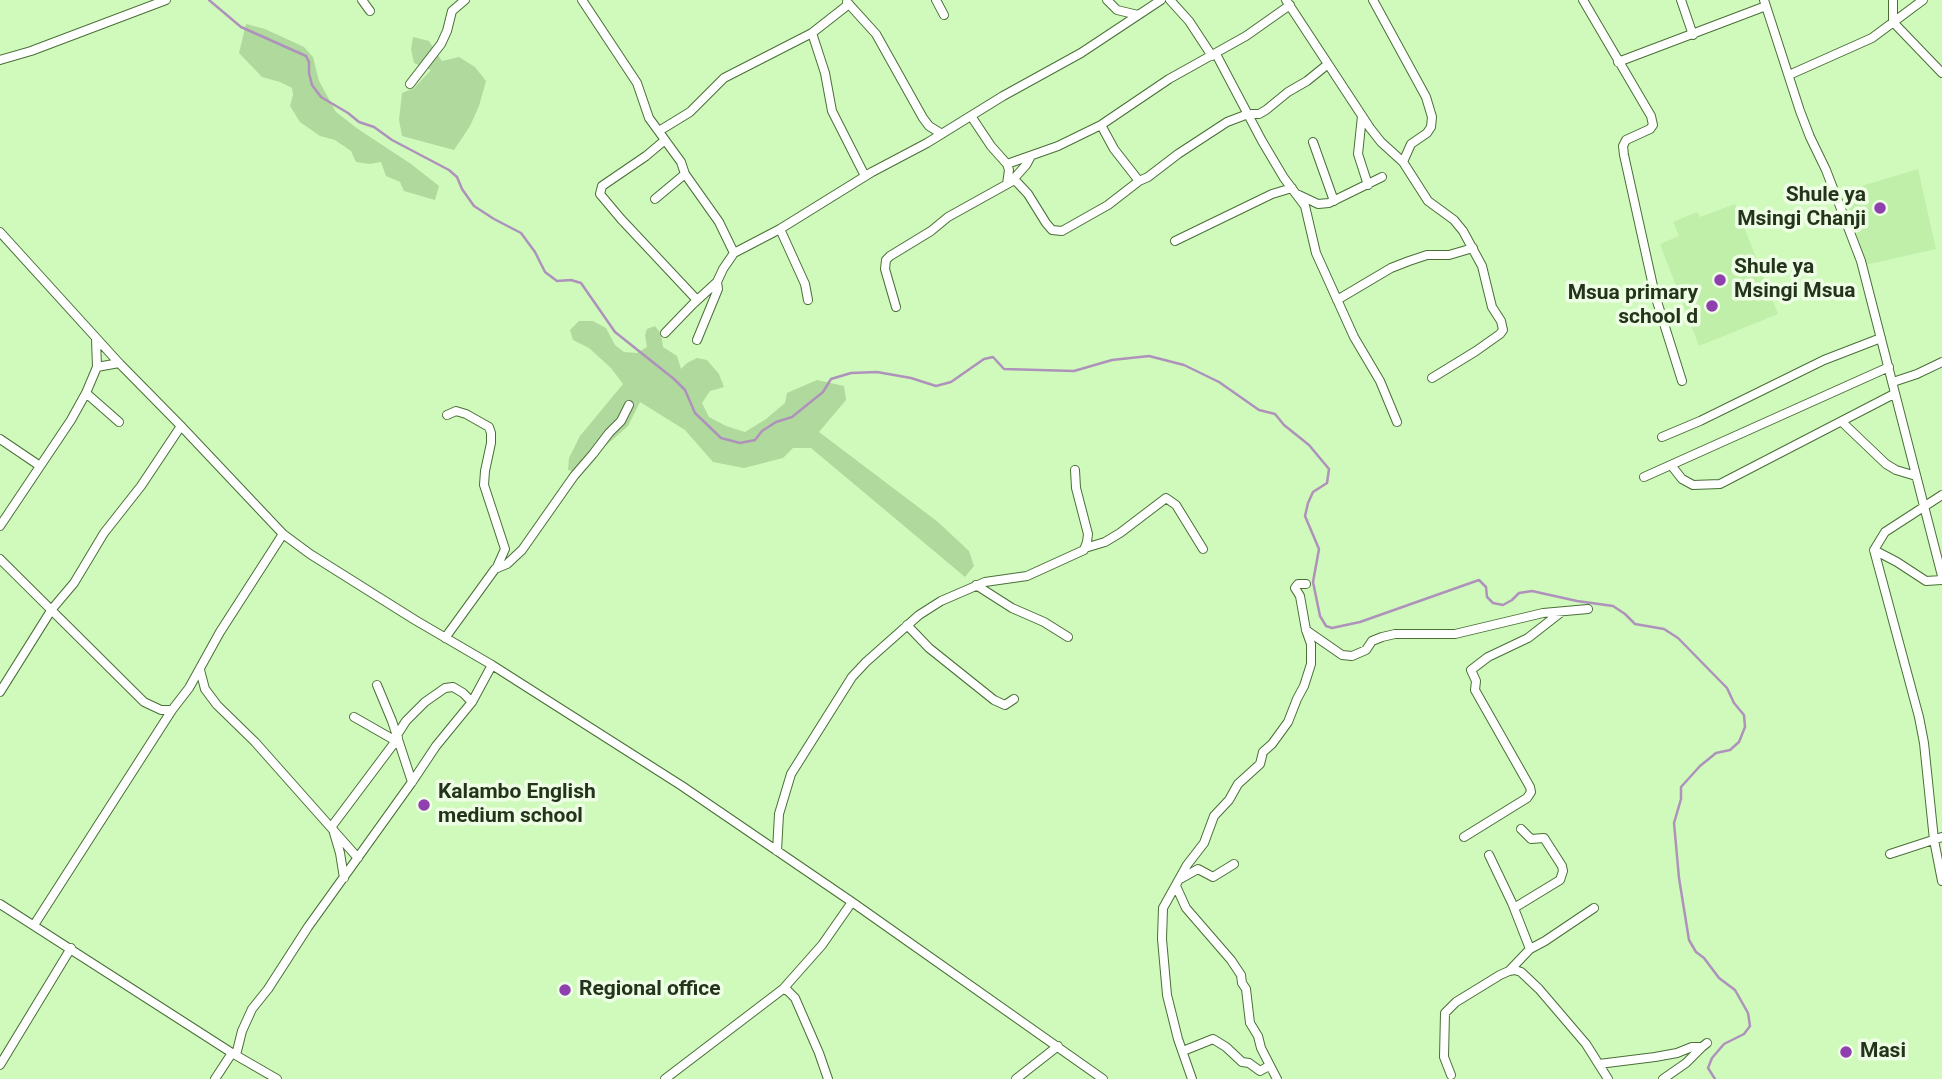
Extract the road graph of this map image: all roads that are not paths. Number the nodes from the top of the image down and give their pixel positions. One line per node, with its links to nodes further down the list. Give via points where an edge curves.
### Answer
1 (166, 0): 24 (street)
2 (362, 0): 17 (street)
3 (465, 0): 29 (street, via 452,11 440,44)
4 (582, 0): 34 (street, via 637,83 649,118)
5 (936, 0): 18 (street)
6 (1107, 0): 19 (street, via 1118,10)
7 (1161, 0): 19 (street)
8 (1170, 0): 23 (street)
9 (1373, 0): 39 (street, via 1426,97 1432,117 1427,134 1411,144)
10 (1583, 0): 25 (street)
11 (1681, 0): 22 (street)
12 (1893, 0): 20 (street)
13 (1923, 0): 20 (street)
14 (847, 2): 21 (street); 35 (street, via 876,34 923,118)
15 (1288, 3): 23 (street); 26 (street)
16 (1765, 3): 22 (street); 28 (street)
17 (370, 11)
18 (944, 15)
19 (1138, 15): 31 (street)
20 (1893, 22): 27 (street); 28 (street, via 1872,38)
21 (812, 33): 34 (street, via 724,78 690,111); 42 (street, via 832,111)
22 (1693, 35): 25 (street)
23 (1214, 55): 30 (street); 33 (street)
24 (1, 59)
25 (1618, 62): 69 (street, via 1653,125 1626,140 1624,155 1655,295)
26 (1328, 64): 30 (street, via 1266,110); 32 (street)
27 (1942, 73)
28 (1788, 75): 61 (street, via 1861,261)
29 (410, 84)
30 (1248, 114): 45 (street, via 1227,122); 47 (street)
31 (971, 116): 35 (street); 40 (street)
32 (1362, 116): 39 (street); 46 (street, via 1358,154)
33 (1101, 125): 38 (street); 45 (street)
34 (659, 131): 36 (street)
35 (942, 134): 42 (street)
36 (665, 140): 41 (street); 56 (street, via 603,186 600,194)
37 (1313, 142): 49 (street)
38 (1031, 156): 40 (street); 44 (street)
39 (1403, 162): 53 (street, via 1428,201 1454,220)
40 (1007, 164): 44 (street)
41 (685, 174): 48 (street); 54 (street, via 719,222)
42 (865, 176): 50 (street)
43 (1382, 177): 46 (street)
44 (1010, 181): 45 (street, via 1028,194 1046,223 1058,232 1100,211); 59 (street, via 886,260)
45 (1139, 181)
46 (1368, 185): 49 (street)
47 (1295, 191): 49 (street, via 1318,204); 52 (street, via 1272,194); 58 (street, via 1305,206 1316,253)
48 (655, 199)
49 (1334, 201)
50 (780, 229): 54 (street); 57 (street)
51 (0, 232): 62 (street)
52 (1175, 241)
53 (1473, 248): 58 (street, via 1409,261); 68 (street, via 1503,330)
54 (734, 253): 55 (street)
55 (717, 282): 56 (street); 63 (street)
56 (697, 300): 60 (street)
57 (807, 300)
58 (1337, 300): 76 (street)
59 (896, 307)
60 (665, 333)
61 (1881, 338): 67 (street); 79 (street)
62 (96, 339): 65 (street); 66 (street)
63 (696, 340)
64 (1942, 362): 70 (street)
65 (119, 363): 66 (street); 78 (street)
66 (97, 367): 71 (street)
67 (1889, 367): 70 (street); 81 (street)
68 (1432, 378)
69 (1682, 381)
70 (1893, 382): 72 (street)
71 (86, 393): 75 (street); 82 (street)
72 (1894, 394): 77 (street); 85 (street)
73 (629, 405): 94 (street, via 522,550)
74 (447, 415): 94 (street, via 456,411 466,414 491,433 484,485 505,545)
75 (119, 422)
76 (1397, 422)
77 (1842, 422): 81 (street, via 1720,484 1693,485); 85 (street, via 1886,464)
78 (181, 426): 89 (street); 99 (street)
79 (1662, 437)
80 (0, 439): 82 (street)
81 (1671, 465): 84 (street)
82 (40, 466): 88 (street)
83 (1075, 470): 90 (street, via 1087,534)
84 (1644, 477)
85 (1916, 477): 87 (street)
86 (1942, 495): 87 (street)
87 (1925, 506): 92 (street, via 1885,532); 95 (street)
88 (0, 526)
89 (283, 534): 104 (street); 106 (street)
90 (1085, 548): 91 (street, via 1120,533 1166,498); 97 (street, via 1027,576)
91 (1203, 549)
92 (1874, 550): 95 (street, via 1926,581); 120 (street, via 1919,717)
93 (0, 559): 99 (street)
94 (497, 567): 104 (street)
95 (1942, 578)
96 (1306, 584): 102 (street, via 1295,588)
97 (976, 585): 101 (street, via 941,601); 103 (street)
98 (1588, 609): 100 (street)
99 (52, 610): 110 (street); 113 (street, via 144,702)
100 (1560, 613): 102 (street, via 1455,634 1382,636 1352,656 1336,652); 119 (street, via 1528,638 1471,670 1475,691 1531,792)
101 (907, 625): 111 (street, via 994,700 1005,705); 121 (street, via 852,677 802,754 779,814)
102 (1306, 630): 128 (street, via 1311,664 1288,722 1214,816 1204,843)
103 (1068, 637)
104 (445, 638): 105 (street)
105 (492, 665): 112 (street); 121 (street)
106 (200, 670): 108 (street); 109 (street)
107 (377, 685): 115 (street)
108 (189, 688): 109 (street); 113 (street)
109 (205, 690): 117 (street)
110 (0, 692)
111 (1014, 699)
112 (472, 702): 115 (street, via 453,687 445,688 406,721); 116 (street)
113 (172, 710): 133 (street)
114 (354, 717): 115 (street)
115 (397, 738): 116 (street); 117 (street)
116 (412, 782): 124 (street)
117 (332, 826): 124 (street); 126 (street)
118 (1521, 829): 131 (street, via 1531,839 1544,838 1563,871 1560,880)
119 (1464, 837)
120 (1938, 838): 122 (street); 127 (street)
121 (777, 851): 129 (street)
122 (1891, 854)
123 (1489, 855): 131 (street)
124 (358, 858): 126 (street)
125 (1234, 864): 128 (street, via 1213,877 1198,869)
126 (344, 878): 140 (street, via 252,1009)
127 (1942, 881)
128 (1177, 883): 139 (street, via 1163,908 1162,939 1167,995); 143 (street, via 1186,908 1241,975 1250,1023)
129 (852, 902): 137 (street, via 822,946); 138 (street)
130 (0, 904): 133 (street)
131 (1514, 908): 135 (street)
132 (1594, 908): 135 (street)
133 (34, 925): 134 (street)
134 (71, 948): 140 (street); 142 (street)
135 (1530, 949): 136 (street)
136 (1509, 971): 141 (street, via 1521,972 1539,989); 144 (street, via 1445,1013 1444,1057)
137 (783, 989): 147 (street); 148 (street, via 795,998)
138 (1058, 1046): 149 (street); 150 (street)
139 (1183, 1051): 143 (street, via 1213,1039 1242,1062 1260,1071); 151 (street)
140 (234, 1054): 145 (street); 146 (street)
141 (1599, 1064): 153 (street); 154 (street, via 1705,1045)
142 (0, 1065)
143 (1271, 1068): 152 (street)
144 (1451, 1074)
145 (215, 1079)
146 (277, 1079)
147 (665, 1079)
148 (828, 1079)
149 (1016, 1079)
150 (1103, 1079)
151 (1192, 1079)
152 (1277, 1079)
153 (1608, 1079)
154 (1663, 1079)

